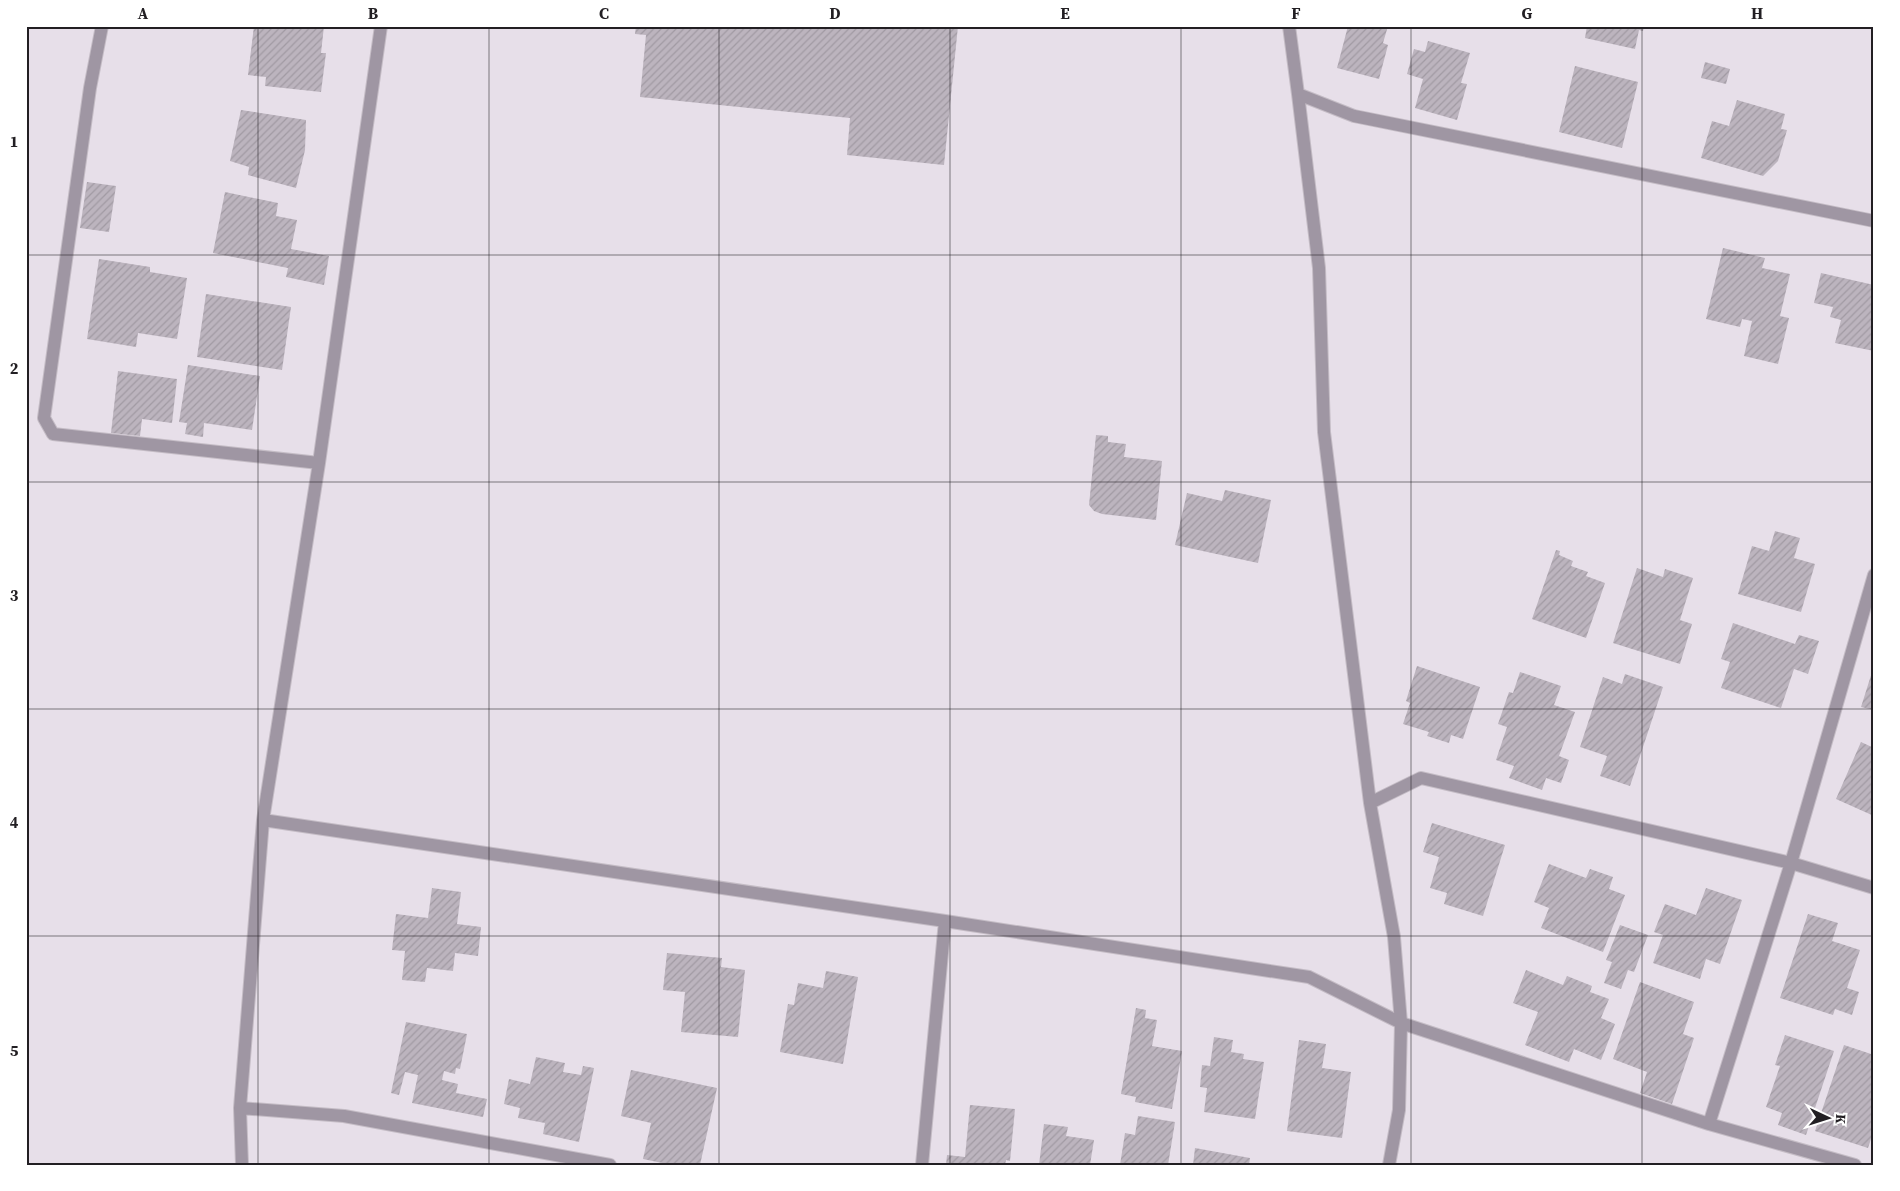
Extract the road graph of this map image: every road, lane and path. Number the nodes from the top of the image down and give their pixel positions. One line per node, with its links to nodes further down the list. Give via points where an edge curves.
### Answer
1 (102, 26): 6 (street, via 90,88 44,418 53,434)
2 (381, 26): 6 (street)
3 (1289, 26): 4 (street)
4 (1298, 94): 5 (street, via 1354,116); 8 (street, via 1319,268 1324,432)
5 (1874, 221)
6 (319, 462): 9 (street)
7 (1874, 575): 10 (street)
8 (1370, 803): 10 (street, via 1422,778); 13 (street, via 1394,937)
9 (263, 820): 12 (street); 14 (street)
10 (1791, 863): 11 (street); 15 (street)
11 (1874, 888)
12 (945, 921): 13 (street, via 1309,978); 18 (street)
13 (1401, 1023): 15 (street); 19 (street, via 1399,1110)
14 (240, 1108): 16 (street); 17 (street, via 344,1116)
15 (1709, 1124): 20 (street)
16 (242, 1165)
17 (610, 1165)
18 (922, 1165)
19 (1389, 1165)
20 (1855, 1165)

